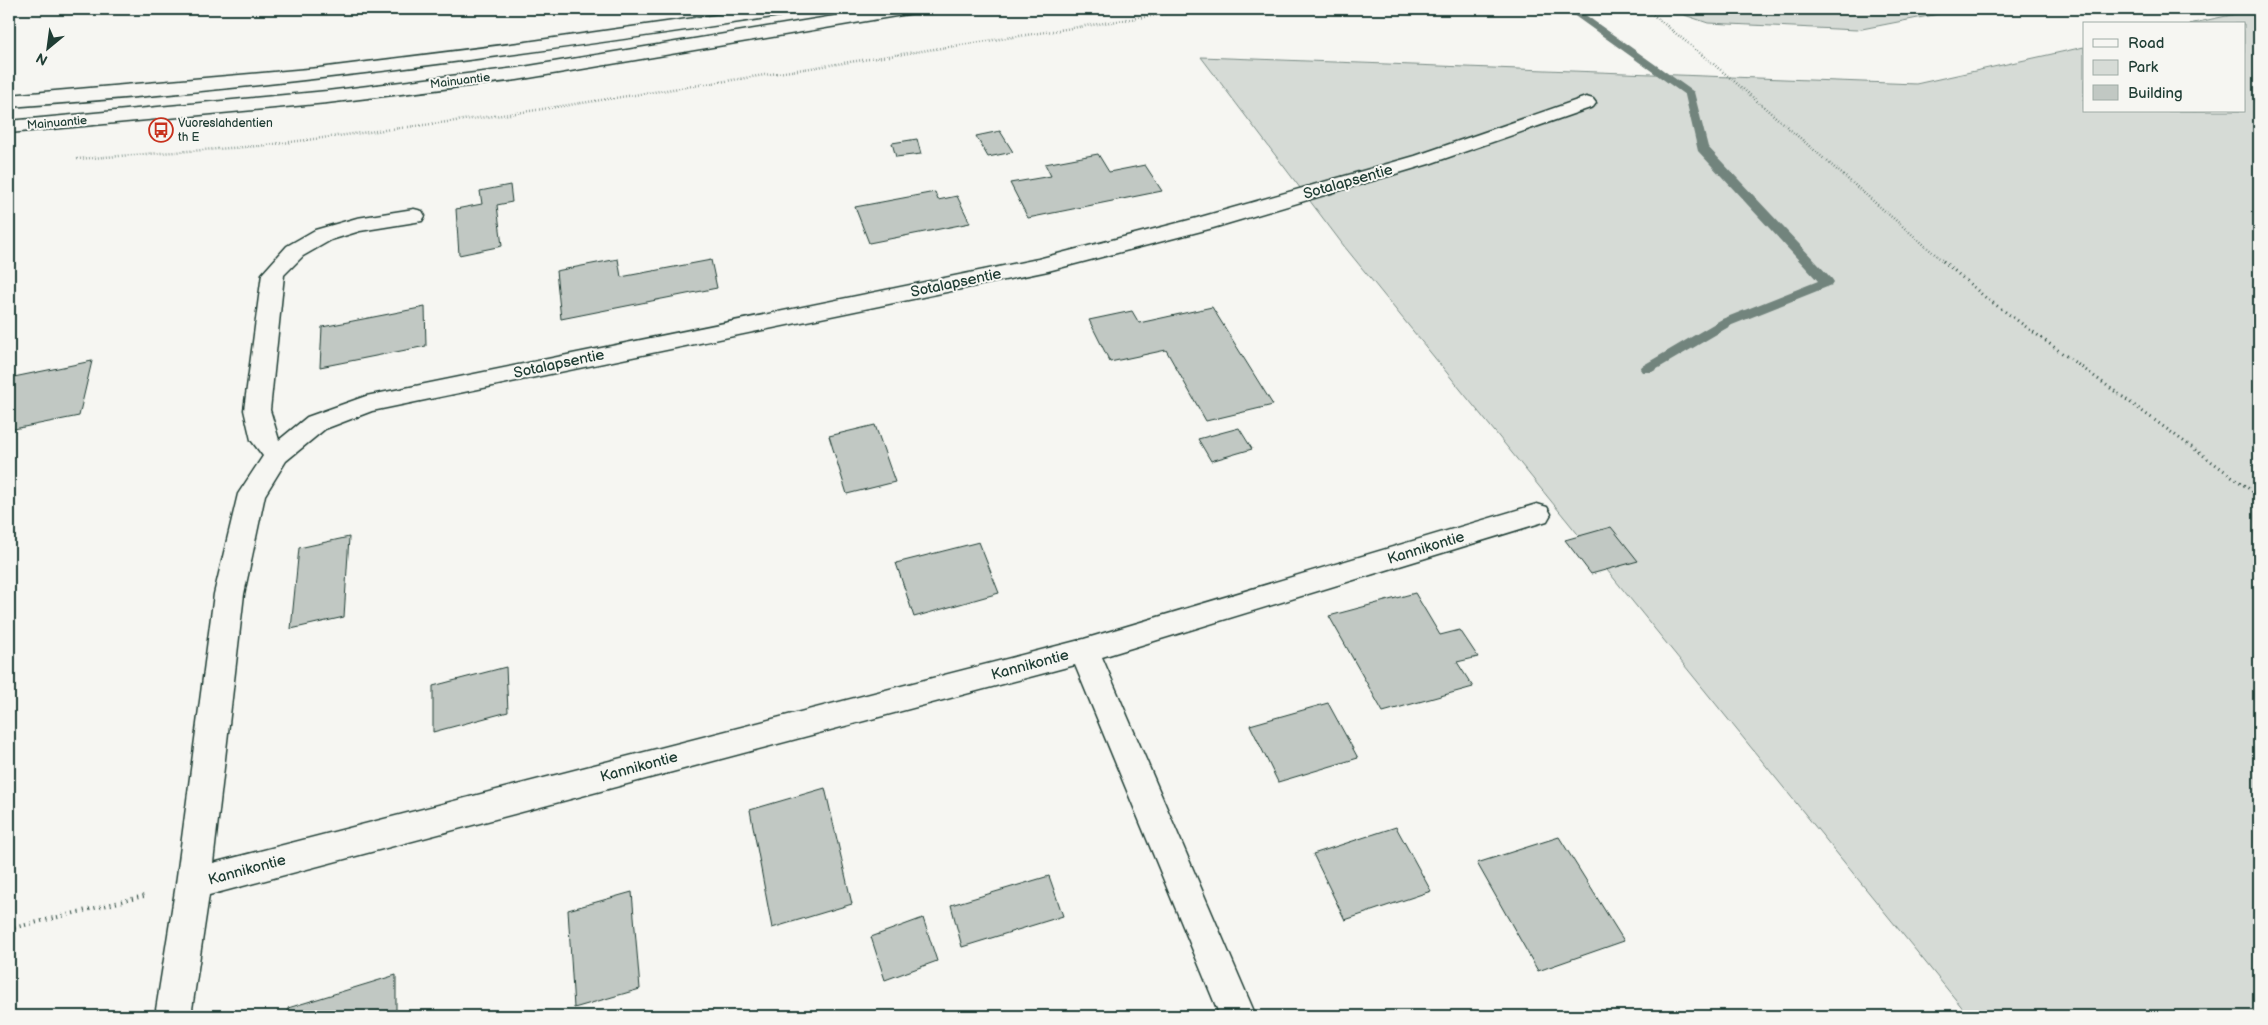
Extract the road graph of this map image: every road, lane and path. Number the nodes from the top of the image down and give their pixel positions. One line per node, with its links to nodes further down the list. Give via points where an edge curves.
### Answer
1 (908, 9): 6 (main road, Mainuantie, via 517,74 327,97)
2 (1646, 9): 9 (path, via 1985,297)
3 (794, 10): 4 (main road, Mainuantie, via 320,74)
4 (9, 101)
5 (1586, 103): 8 (main road, Sotalapsentie, via 1422,160 1205,223 1040,266 366,404 316,423)
6 (9, 127)
7 (414, 216): 8 (main road, via 357,225 323,235 295,251 273,274 256,410 264,440)
8 (277, 455): 12 (main road, Sotalapsentie, via 252,494 229,594)
9 (2259, 496)
10 (1537, 514): 11 (main road, Kannikontie)
11 (1084, 651): 12 (main road, Kannikontie); 15 (main road, Kannikontie)
12 (193, 884): 13 (path); 14 (main road, Sotalapsentie)
13 (9, 929)
14 (172, 1016)
15 (1238, 1016)

